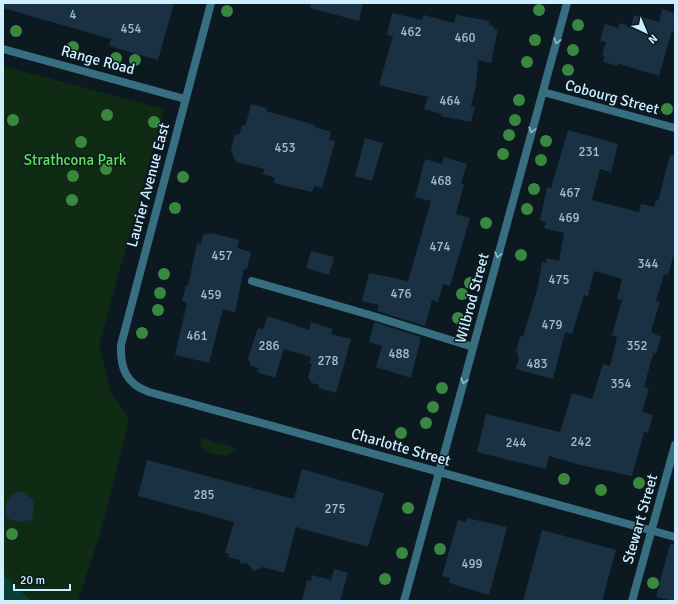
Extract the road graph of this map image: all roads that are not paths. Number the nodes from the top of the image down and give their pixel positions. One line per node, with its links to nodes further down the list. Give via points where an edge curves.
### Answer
1 (211, 3): 5 (street, Laurier Avenue East)
2 (567, 3): 4 (street, Wilbrod Street, one-way to 4)
3 (3, 48): 5 (street, Range Road)
4 (543, 92): 6 (street, Cobourg Street); 8 (street, Wilbrod Street, one-way to 8)
5 (185, 99): 9 (street, Laurier Avenue East, via 121,346)
6 (675, 128)
7 (252, 281): 8 (street)
8 (473, 348): 11 (street, Wilbrod Street, one-way to 11)
9 (125, 375): 11 (street, Charlotte Street, via 131,383 148,392)
10 (675, 445): 12 (street, Stewart Street)
11 (439, 472): 12 (street, Charlotte Street); 14 (street, Wilbrod Street)
12 (652, 530): 13 (street, Charlotte Street); 15 (street, Stewart Street)
13 (675, 537)
14 (404, 601)
15 (632, 601)

